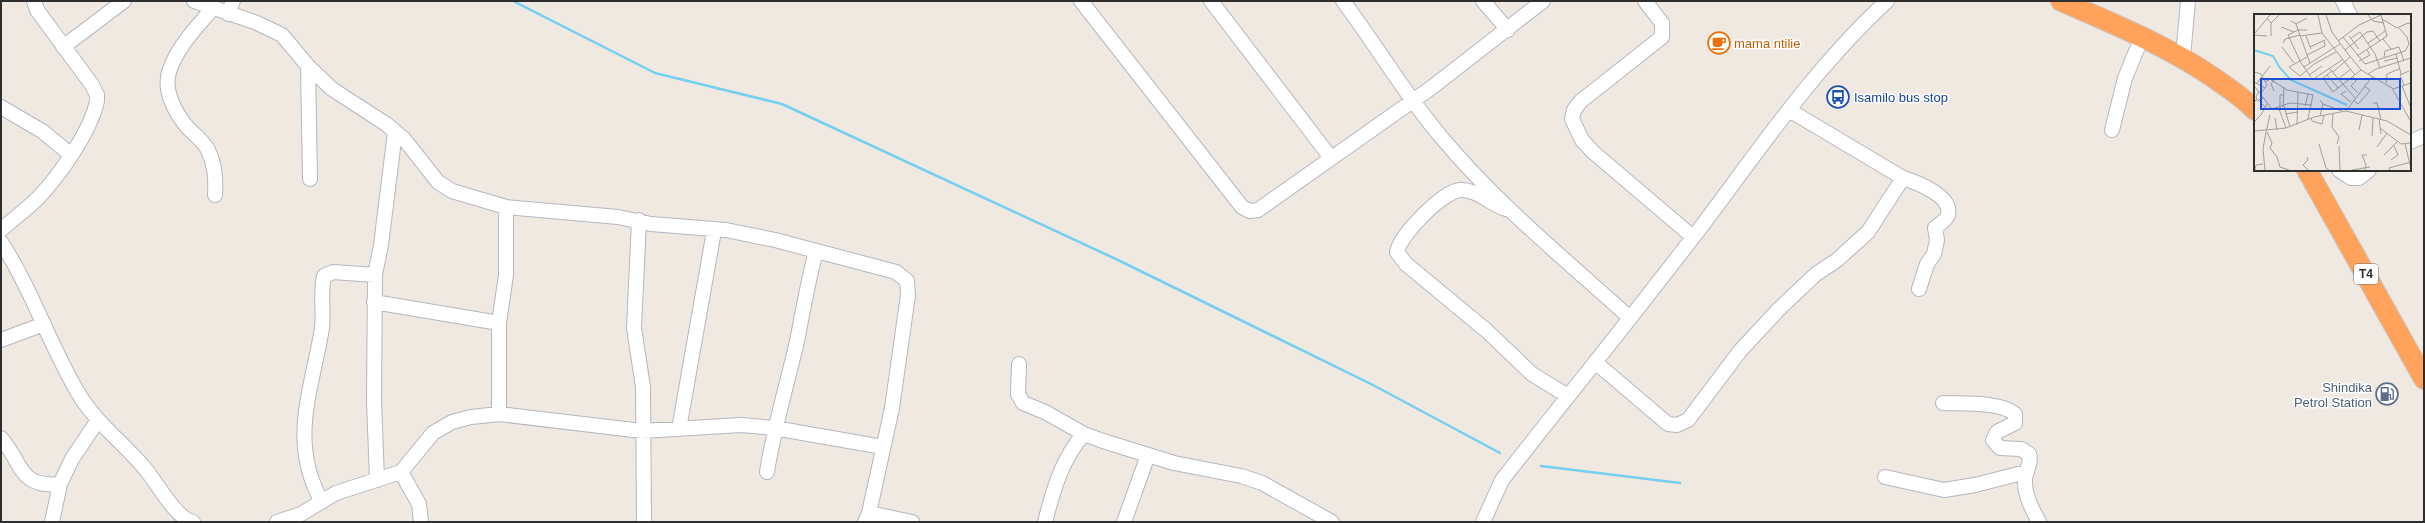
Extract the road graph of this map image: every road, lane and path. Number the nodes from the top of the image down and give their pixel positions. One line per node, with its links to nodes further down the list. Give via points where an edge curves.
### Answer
1 (34, 1): 19 (street)
2 (124, 1): 19 (street)
3 (194, 1): 15 (street)
4 (1081, 1): 31 (street, via 1245,210 1258,210)
5 (1211, 1): 31 (street)
6 (1343, 1): 22 (street)
7 (1483, 1): 17 (street)
8 (1543, 1): 17 (street)
9 (1645, 1): 43 (street, via 1662,23 1662,38 1581,101 1574,110 1572,119 1582,140 1593,152)
10 (1887, 1): 25 (street, via 1858,28)
11 (2061, 1): 18 (highway)
12 (2188, 1): 20 (street)
13 (2343, 1): 16 (street)
14 (231, 7): 15 (street); 21 (street, via 282,35)
15 (212, 9): 37 (street, via 180,50 168,76 171,101 178,115 206,146 214,163)
16 (2350, 14)
17 (1508, 30): 22 (street)
18 (2142, 36): 20 (highway); 26 (street, via 2125,78)
19 (63, 47): 30 (street, via 92,84 97,95 96,107 83,135)
20 (2183, 57): 24 (highway, via 2241,96)
21 (308, 66): 27 (street, via 332,89); 36 (street)
22 (1412, 101): 31 (street); 39 (street, via 1442,139)
23 (1, 107): 30 (street, via 42,131)
24 (2254, 109)
25 (1789, 110): 35 (street); 43 (street)
26 (2112, 130)
27 (395, 132): 38 (street, via 412,148 438,182 452,191); 46 (street)
28 (2424, 136): 29 (street)
29 (2411, 142)
30 (70, 154): 41 (street, via 38,198)
31 (1331, 158)
32 (2308, 171): 55 (highway, T4)
33 (2340, 171): 34 (street, via 2351,178 2359,178)
34 (2368, 171)
35 (1902, 178): 47 (street, via 1936,193 1946,201 1948,210 1947,217 1935,228 1937,240 1934,254 1927,264); 53 (street, via 1868,232 1837,260 1816,274 1779,309 1740,351 1688,420 1677,425 1668,424)
36 (310, 179)
37 (215, 195)
38 (506, 207): 40 (street); 50 (street, via 506,275)
39 (1512, 211): 49 (street); 56 (street, via 1473,192 1460,190 1443,197 1435,204 1401,243 1397,252 1406,264 1487,331 1532,374)
40 (639, 220): 42 (street, via 651,224); 62 (street, via 634,328 643,387)
41 (1, 230)
42 (714, 231): 45 (street, via 746,234); 61 (street)
43 (1693, 237): 49 (street)
44 (1, 242): 51 (street, via 30,292)
45 (816, 251): 60 (street, via 797,341); 65 (street, via 896,272 907,281 908,295 900,357)
46 (376, 274): 48 (street); 73 (street, via 333,272 324,276 322,325 306,404 303,434 309,477)
47 (1919, 289)
48 (374, 302): 50 (street); 71 (street)
49 (1630, 318): 53 (street)
50 (499, 323): 58 (street)
51 (44, 324): 52 (street); 59 (street, via 80,396)
52 (1, 340)
53 (1595, 362): 56 (street)
54 (1019, 364): 63 (street, via 1018,394 1023,404 1045,412)
55 (2424, 379)
56 (1568, 396): 85 (street, via 1502,480)
57 (1944, 404): 69 (street, via 1990,406 2013,412 2016,416 2015,423 1997,432 1993,440 2000,448 2021,449 2029,454)
58 (499, 414): 62 (street); 67 (street, via 471,417 440,428)
59 (98, 420): 72 (street, via 72,459); 77 (street, via 146,470 181,516)
60 (774, 428): 61 (street, via 726,425); 65 (street); 68 (street)
61 (679, 429): 62 (street)
62 (642, 430): 80 (street)
63 (1084, 434): 66 (street); 82 (street, via 1072,447 1065,460)
64 (1, 438): 72 (street, via 30,481 48,485)
65 (883, 447): 74 (street)
66 (1148, 455): 83 (street); 84 (street, via 1174,464 1241,476 1262,483)
67 (401, 472): 71 (street); 79 (street, via 418,500)
68 (767, 472)
69 (2026, 472): 70 (street, via 1944,490); 86 (street, via 2026,490)
70 (1885, 476)
71 (377, 480): 73 (street, via 343,490)
72 (60, 484): 76 (street)
73 (322, 502): 75 (street)
74 (867, 517): 81 (street)
75 (304, 518): 78 (street)
76 (52, 522)
77 (191, 522)
78 (277, 522)
79 (421, 522)
80 (644, 522)
81 (912, 522)
82 (1045, 522)
83 (1124, 522)
84 (1332, 522)
85 (1483, 522)
86 (2039, 522)

